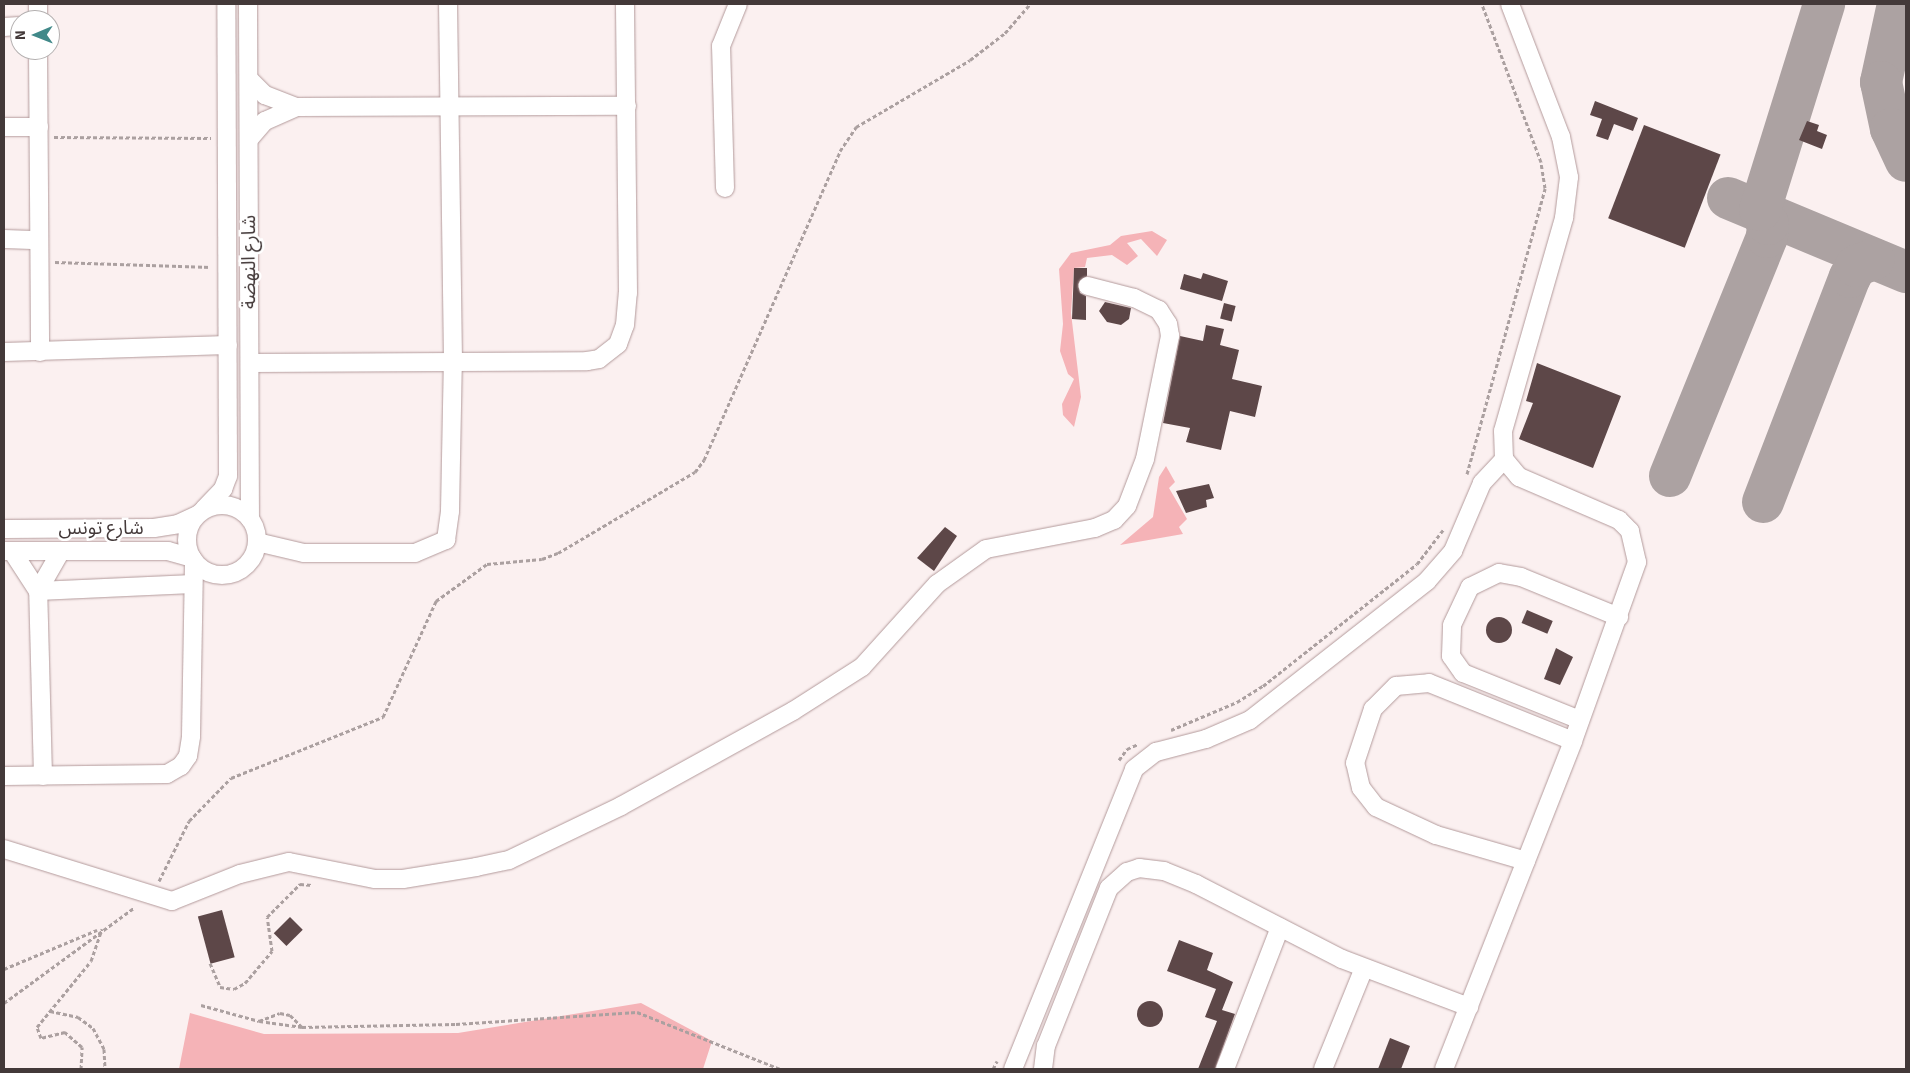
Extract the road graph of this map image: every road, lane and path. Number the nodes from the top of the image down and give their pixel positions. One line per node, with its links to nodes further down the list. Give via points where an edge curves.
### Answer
1 (226, 4): 16 (street, شارع النهضة)
2 (248, 4): 10 (street, شارع النهضة)
3 (448, 4): 13 (street)
4 (626, 4): 11 (street)
5 (738, 4): 18 (street, via 721,46)
6 (1030, 4): 54 (path, via 1005,33 970,60 856,127 840,151 704,460 695,472 558,553 542,559 487,564 436,601 383,717 248,769 215,790 189,821)
7 (1482, 4): 30 (path, via 1541,162 1546,188)
8 (1510, 4): 29 (street, via 1561,137 1569,177 1564,218 1503,431)
9 (38, 60): 15 (street)
10 (249, 79): 12 (street, via 265,95); 17 (street, شارع النهضة)
11 (627, 106): 13 (street); 27 (street, via 628,293 625,326 618,344 599,359 587,361)
12 (296, 107): 13 (street); 17 (street, via 265,121)
13 (449, 107): 27 (street)
14 (4, 127): 15 (street)
15 (39, 132): 16 (path); 20 (street)
16 (227, 138): 22 (street, شارع النهضة)
17 (250, 138): 28 (street, شارع النهضة)
18 (725, 188)
19 (4, 239): 20 (street)
20 (39, 240): 21 (street)
21 (39, 262): 22 (path); 26 (street)
22 (228, 268): 24 (street, شارع النهضة)
23 (1088, 286): 54 (street, via 1134,298 1159,310 1168,324 1170,336 1145,460 1127,506 1114,520 1045,540 1010,543 986,550 937,584 862,666 793,711 622,806 508,860 394,879 375,879 289,862 240,874 172,901)
24 (228, 345): 26 (street); 31 (street, شارع النهضة, via 228,476 223,489)
25 (4, 352): 26 (street)
26 (40, 352)
27 (453, 361): 28 (street); 35 (street, via 450,511 446,540 415,553 304,552)
28 (251, 363): 32 (street, شارع النهضة)
29 (1504, 459): 41 (street, via 1519,477 1606,512 1630,531 1637,562); 71 (street, via 1482,483 1453,551 1428,581 1250,720 1206,740 1156,752 1134,769)
30 (1463, 484)
31 (200, 512): 32 (street, via 229,505); 34 (street, شارع تونس, via 178,524 154,528); 38 (street, via 187,540)
32 (250, 519): 35 (street)
33 (1446, 523): 45 (path, via 1418,564 1263,686 1237,702)
34 (4, 529)
35 (257, 542): 38 (street, via 246,565 232,573 215,574)
36 (8, 550): 37 (street, شارع تونس); 40 (street)
37 (61, 551): 38 (street, شارع تونس, via 168,551); 40 (street)
38 (193, 560): 39 (street)
39 (193, 584): 40 (street); 50 (street, via 191,736 188,756 181,766 167,774)
40 (38, 591): 50 (street)
41 (1619, 617): 42 (street, via 1510,574 1488,575 1470,587 1450,635 1456,665 1471,678); 43 (street)
42 (1535, 703): 43 (street); 44 (street)
43 (1580, 720): 46 (street)
44 (1527, 723): 46 (street); 52 (street, via 1429,683 1407,682 1387,692 1373,709 1356,763 1367,798 1386,814 1436,835)
45 (1167, 732)
46 (1573, 741): 52 (street)
47 (1141, 742): 48 (path, via 1127,749)
48 (1115, 768)
49 (4, 776): 50 (street)
50 (43, 776)
51 (4, 849): 54 (street)
52 (1526, 861): 62 (street)
53 (316, 885): 57 (path, via 300,884 267,917 272,951 245,983 234,989 220,988)
54 (152, 896): 56 (path)
55 (1280, 926): 58 (street); 72 (street, via 1227,898 1164,871 1140,868 1128,872 1109,888 1046,1046); 73 (street)
56 (102, 928): 59 (path); 60 (path); 63 (path, via 91,961)
57 (210, 963)
58 (1364, 968): 62 (street); 74 (street)
59 (4, 969)
60 (4, 1003)
61 (201, 1005): 64 (path)
62 (1469, 1007): 75 (street)
63 (50, 1011): 67 (path, via 37,1027 41,1038 65,1032 82,1047); 68 (path, via 78,1017 93,1028 104,1049)
64 (259, 1021): 65 (path); 65 (path, via 280,1013 290,1015)
65 (302, 1026): 69 (path, via 456,1024 637,1012)
66 (1001, 1051): 70 (path)
67 (81, 1069)
68 (105, 1069)
69 (780, 1069)
70 (994, 1069)
71 (1013, 1069)
72 (1043, 1069)
73 (1225, 1069)
74 (1323, 1069)
75 (1444, 1069)

